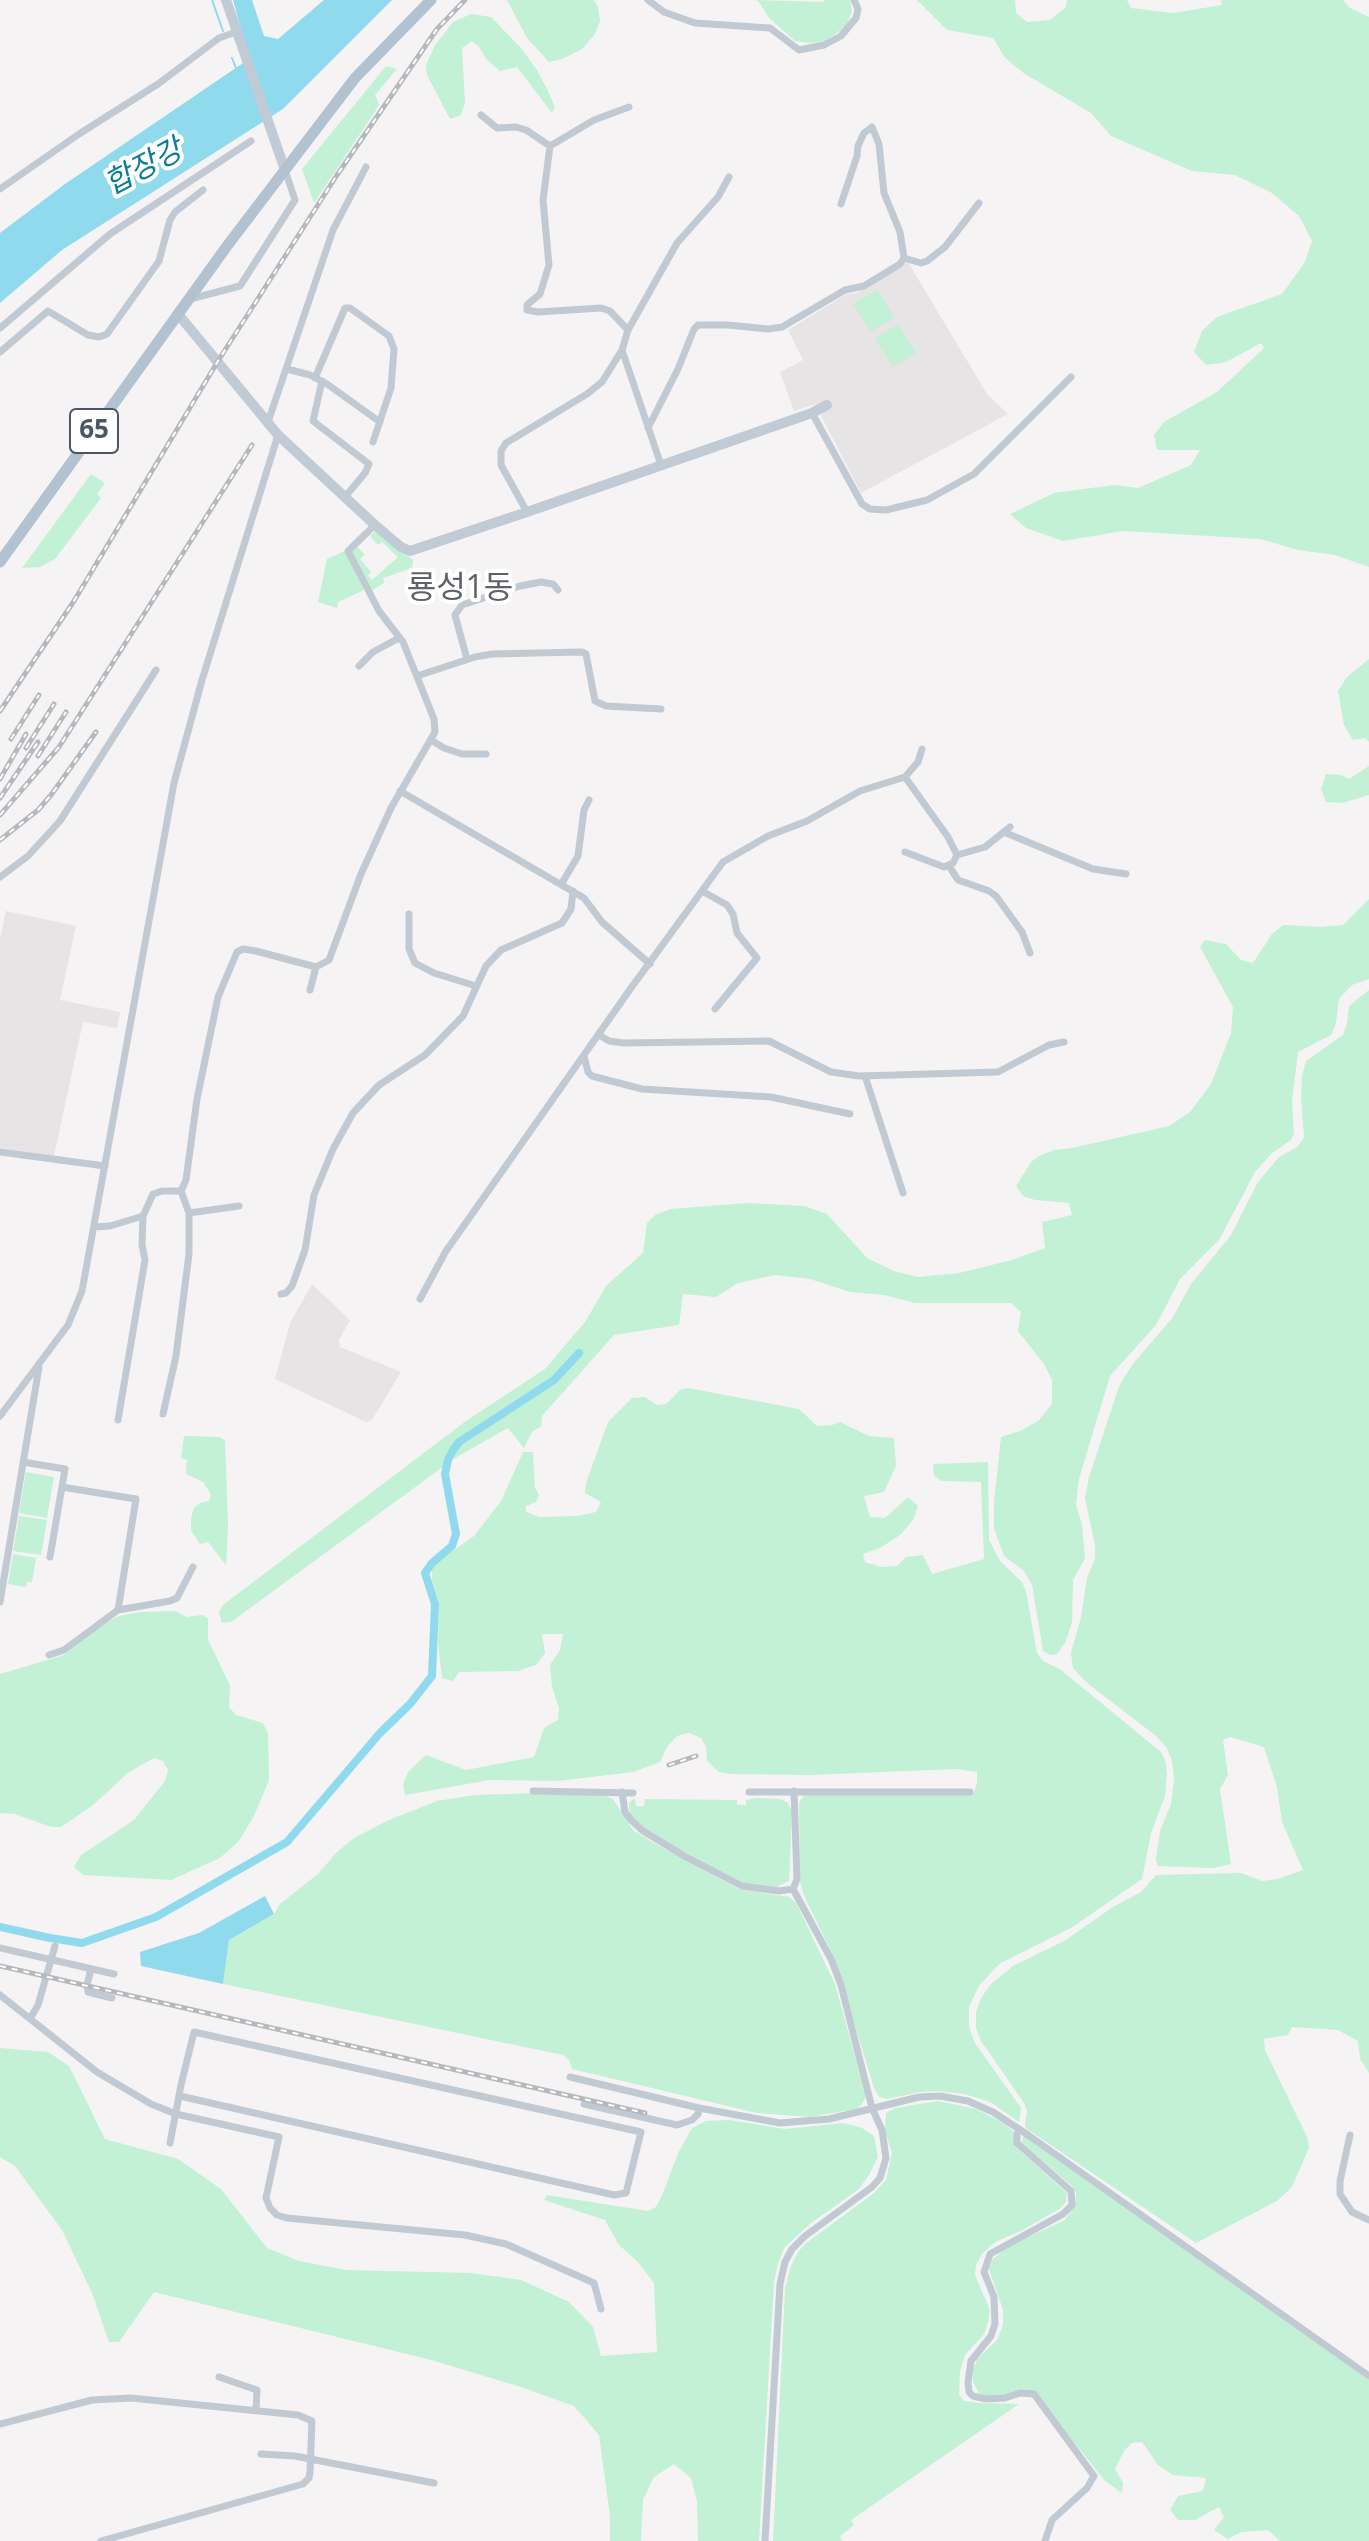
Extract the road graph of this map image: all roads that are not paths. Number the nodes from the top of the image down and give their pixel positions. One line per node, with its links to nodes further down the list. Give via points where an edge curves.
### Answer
1 (226, 0): 5 (main road)
2 (431, 0): 11 (main road, 65, via 355,78)
3 (648, 0): 4 (street, via 695,23 770,28 799,50 841,36 856,18)
4 (854, 0)
5 (237, 34): 11 (main road); 13 (street, via 219,38)
6 (629, 107): 9 (street)
7 (481, 115): 9 (street, via 497,128 526,130)
8 (251, 141): 20 (street, via 110,234)
9 (550, 146): 21 (street, via 543,200 549,265 540,294 527,310 601,308)
10 (366, 167): 24 (street, via 333,230)
11 (285, 170): 18 (main road, 65); 18 (street, via 295,200 240,286)
12 (729, 177): 21 (street, via 677,243)
13 (0, 189)
14 (203, 190): 23 (street, via 175,212 159,261 107,334 88,335 48,311)
15 (979, 203): 17 (street, via 945,247 927,261)
16 (841, 204): 17 (street, via 858,146 872,127 884,193)
17 (904, 258): 31 (street, via 864,286 845,290 782,327 698,325)
18 (188, 300): 19 (main road, 65)
19 (178, 314): 29 (main road); 38 (main road, 65)
20 (0, 328)
21 (628, 330): 22 (street)
22 (622, 350): 31 (street); 36 (street, via 602,382 501,451 501,465)
23 (0, 352)
24 (287, 369): 26 (street); 29 (street)
25 (1071, 377): 28 (street, via 974,474 927,500 886,510 862,504)
26 (318, 379): 30 (street); 30 (street, via 341,314 350,308 393,342 391,388); 35 (street, via 313,421 369,464)
27 (827, 405): 28 (main road)
28 (812, 413): 34 (main road)
29 (268, 422): 32 (main road)
30 (380, 422): 33 (street)
31 (648, 428): 34 (street)
32 (278, 435): 35 (main road); 59 (street, via 180,757)
33 (373, 442)
34 (661, 465): 36 (main road)
35 (345, 497): 37 (main road)
36 (527, 512): 37 (main road, via 410,551)
37 (375, 525): 40 (street, via 348,551)
38 (0, 562)
39 (558, 590): 41 (street, via 541,582 462,605 455,615)
40 (399, 638): 42 (street); 44 (street)
41 (467, 659): 44 (street); 45 (street, via 582,652 595,701)
42 (359, 666)
43 (156, 670): 56 (street, via 60,821)
44 (417, 676): 46 (street, via 440,726)
45 (661, 709)
46 (431, 740): 48 (street, via 462,754); 50 (street)
47 (922, 749): 49 (street)
48 (486, 754)
49 (905, 777): 53 (street); 61 (street, via 860,791 759,841 723,862)
50 (400, 791): 58 (street); 65 (street, via 329,960)
51 (589, 800): 58 (street, via 578,856)
52 (905, 852): 54 (street)
53 (957, 855): 54 (street); 55 (street, via 974,852 1008,830 1093,869)
54 (949, 866): 63 (street, via 958,880 996,896)
55 (1126, 874)
56 (0, 877)
57 (144, 881): 59 (street)
58 (562, 883): 60 (street)
59 (155, 884): 75 (street)
60 (573, 891): 64 (street); 66 (street, via 562,923 501,950)
61 (702, 891): 64 (street); 68 (street, via 727,905 737,933 757,958)
62 (409, 914): 66 (street, via 409,949 415,963)
63 (1030, 953)
64 (650, 964): 69 (street)
65 (316, 967): 67 (street); 76 (street, via 256,951 237,952 218,997)
66 (476, 986): 82 (street, via 463,1016 425,1055 379,1085 353,1113 314,1195 305,1250 292,1286)
67 (310, 990)
68 (715, 1009)
69 (599, 1035): 71 (street); 72 (street, via 623,1043 769,1041 831,1072)
70 (1064, 1042): 72 (street, via 998,1072)
71 (584, 1056): 73 (street, via 592,1076 642,1089 771,1097); 83 (street, via 446,1251)
72 (865, 1076): 77 (street)
73 (850, 1114)
74 (0, 1152): 75 (street)
75 (105, 1166): 81 (street)
76 (181, 1191): 79 (street); 80 (street, via 153,1194)
77 (903, 1193)
78 (239, 1206): 79 (street)
79 (189, 1213): 85 (street, via 184,1298)
80 (143, 1216): 81 (street); 87 (street, via 145,1260)
81 (94, 1227): 84 (street, via 76,1310)
82 (281, 1294)
83 (420, 1299)
84 (39, 1365): 86 (street); 88 (street)
85 (163, 1414)
86 (0, 1416)
87 (118, 1420)
88 (23, 1462): 89 (street, via 65,1469); 92 (street)
89 (62, 1487): 90 (street); 93 (street, via 136,1499)
90 (50, 1557)
91 (193, 1567): 93 (street, via 177,1598)
92 (0, 1602)
93 (118, 1610): 94 (street, via 64,1650)
94 (49, 1655)
95 (533, 1791): 97 (street)
96 (794, 1791): 98 (street); 99 (street); 101 (street)
97 (622, 1792): 100 (street); 101 (street, via 632,1821 686,1857 742,1886)
98 (749, 1792)
99 (970, 1792)
100 (633, 1793)
101 (793, 1889): 115 (street, via 841,1985)
102 (55, 1946): 104 (street)
103 (0, 1948): 104 (street)
104 (51, 1959): 105 (street); 109 (street)
105 (91, 1969): 106 (street); 108 (street, via 88,1992)
106 (114, 1974)
107 (0, 1995): 109 (street)
108 (112, 1998)
109 (31, 2017): 116 (street, via 97,2072)
110 (570, 2077): 114 (street)
111 (180, 2096): 113 (street); 116 (street); 117 (street, via 194,2032 641,2132 626,2193 614,2195)
112 (584, 2104): 114 (street, via 677,2125 692,2120)
113 (232, 2108): 117 (street); 118 (street)
114 (699, 2108): 115 (street, via 780,2123)
115 (872, 2108): 125 (street, via 940,2096 993,2112); 133 (street, via 885,2146 880,2178 805,2236 785,2262)
116 (176, 2114): 118 (street); 122 (street)
117 (283, 2119): 121 (street)
118 (228, 2126): 121 (street)
119 (1017, 2134): 134 (street, via 1017,2143 1071,2191 1072,2205 990,2254 984,2272 994,2297 995,2324 971,2361 968,2382 973,2396 986,2399 1034,2394 1094,2476 1052,2520)
120 (1350, 2135): 123 (street, via 1340,2194 1352,2212)
121 (279, 2137): 124 (street, via 266,2198 277,2215 506,2244 594,2283)
122 (170, 2143)
123 (1369, 2220)
124 (601, 2309)
125 (1369, 2376)
126 (219, 2377): 127 (street, via 257,2390)
127 (256, 2410): 128 (street, via 111,2399); 130 (street, via 312,2421)
128 (0, 2424)
129 (261, 2454): 130 (street)
130 (310, 2460): 131 (street); 132 (street, via 309,2478 303,2484)
131 (434, 2483)
132 (101, 2541)
133 (765, 2541)
134 (1045, 2541)

